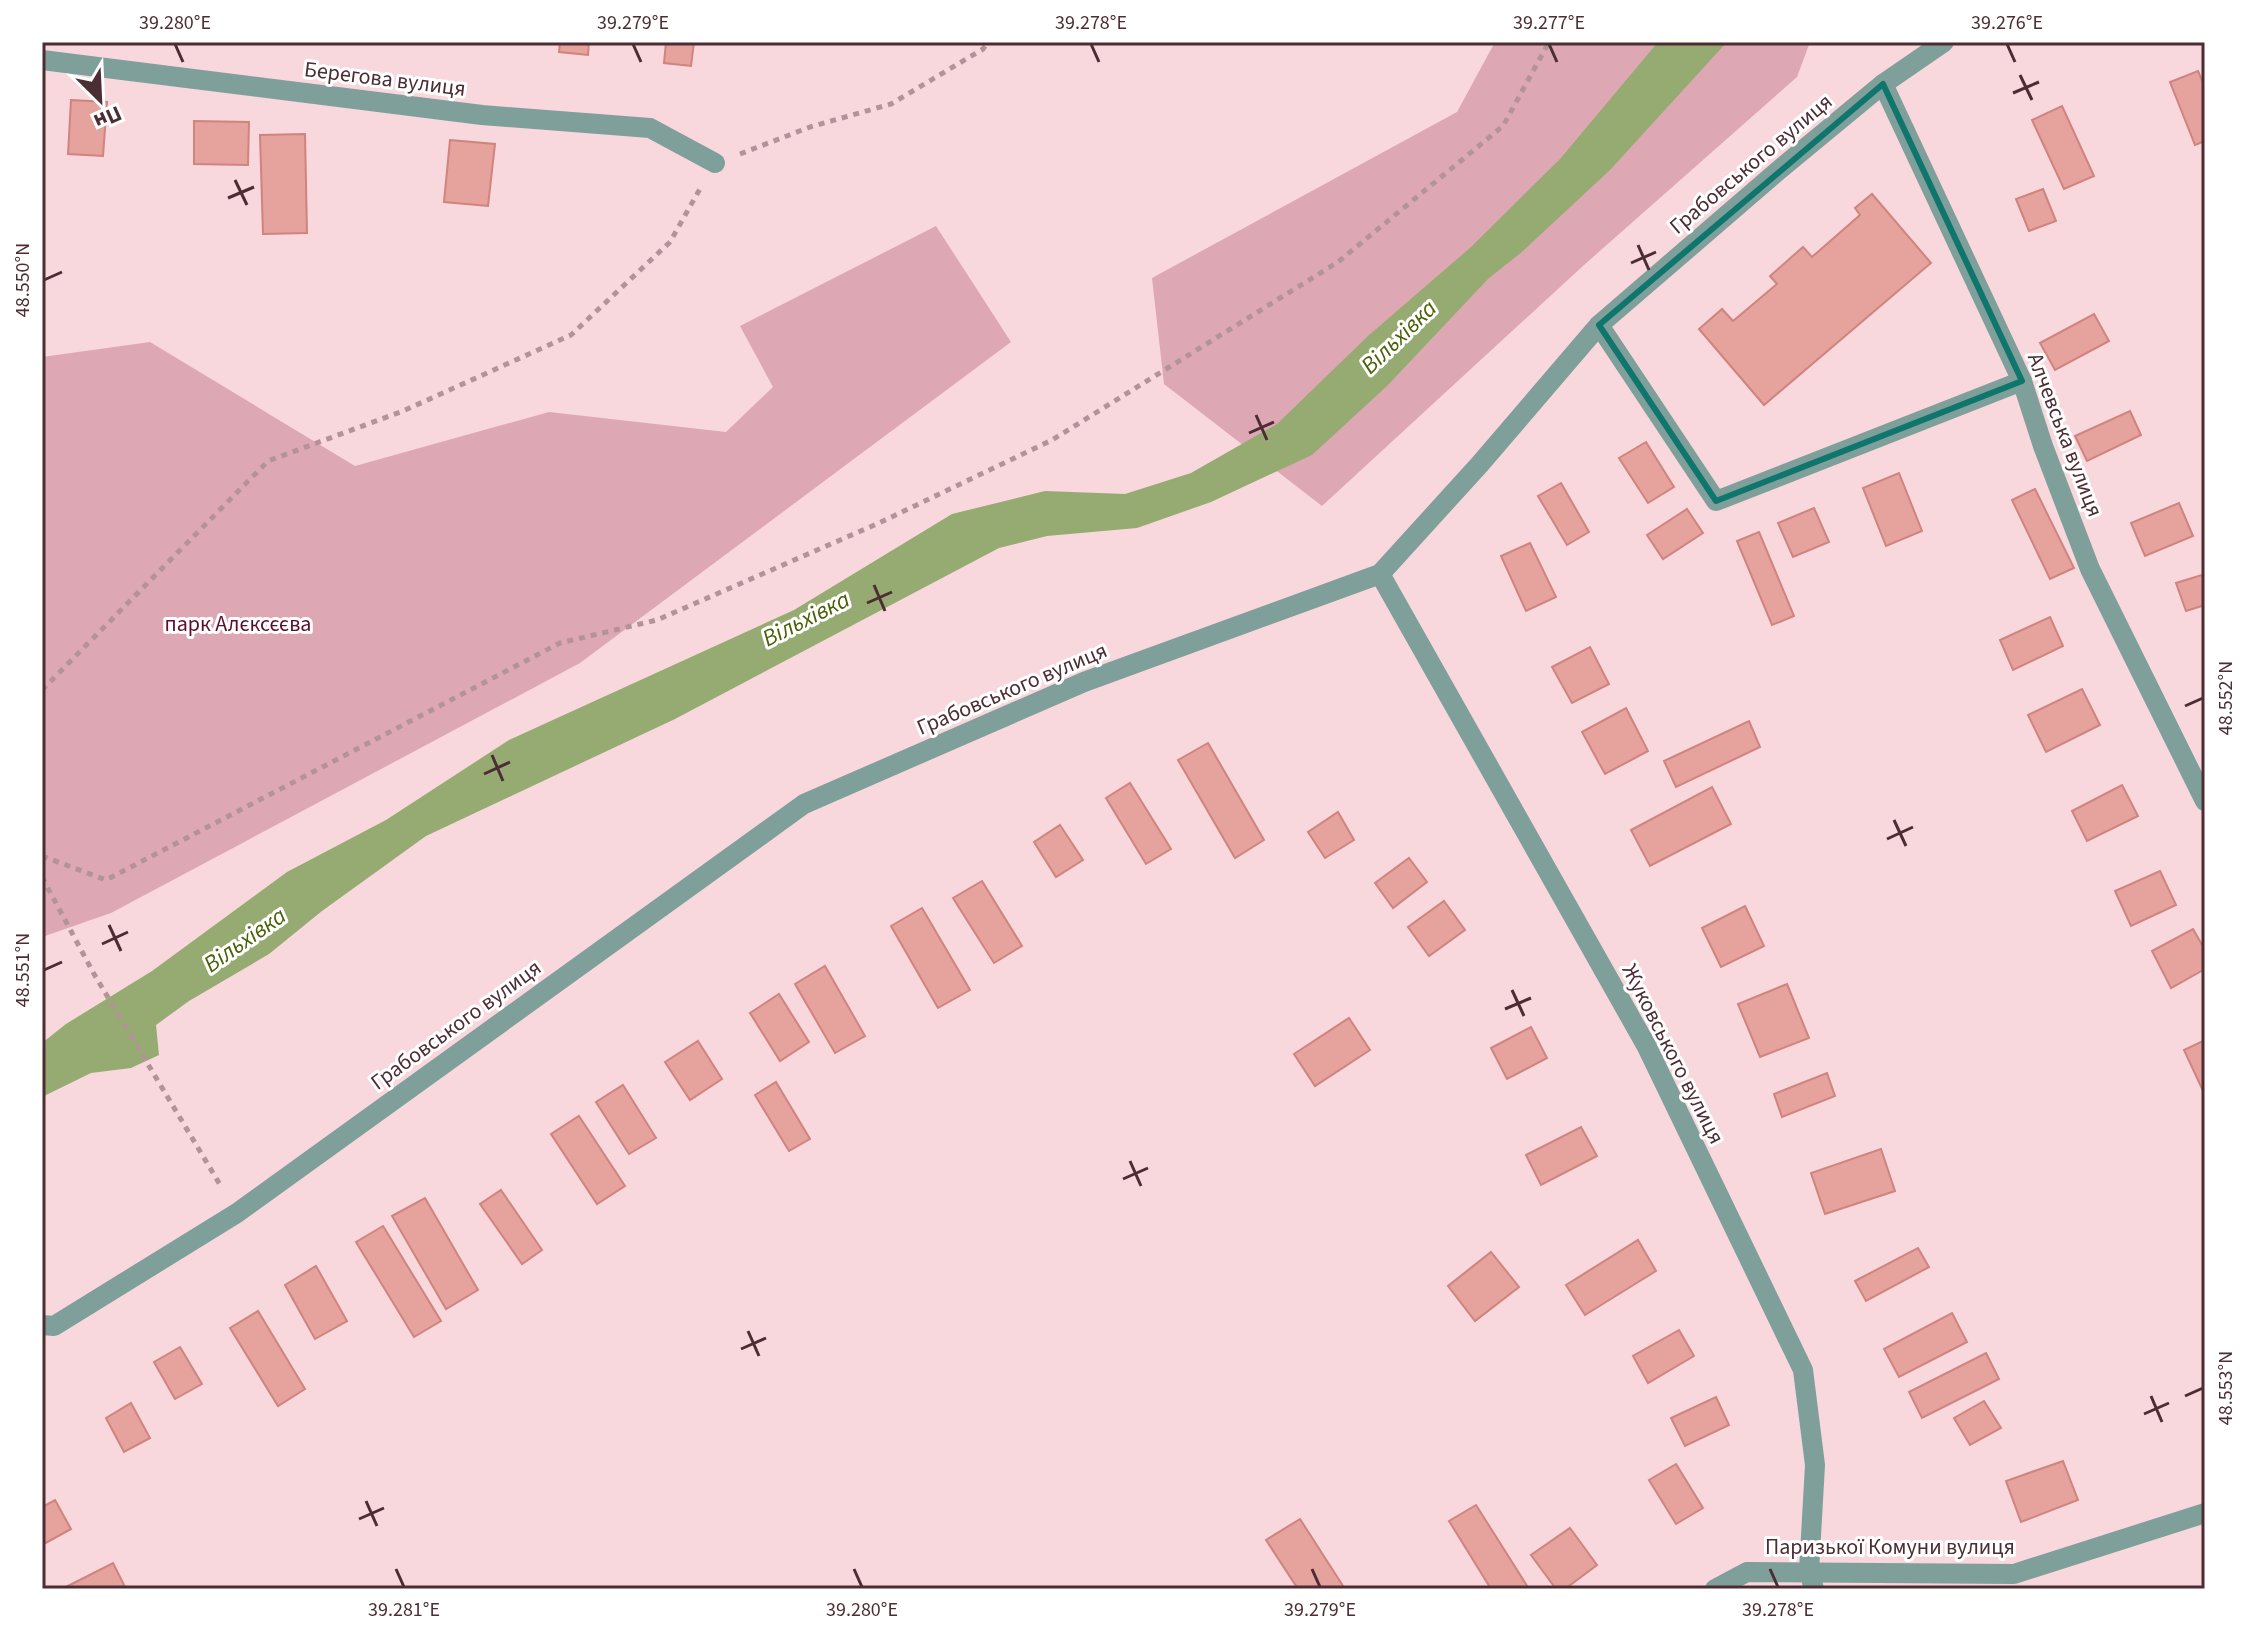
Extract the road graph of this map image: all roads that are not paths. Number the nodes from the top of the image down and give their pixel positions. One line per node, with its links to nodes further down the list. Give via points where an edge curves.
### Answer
1 (1944, 42): 3 (street, Грабовського вулиця)
2 (42, 60): 4 (street, Берегова вулиця, via 482,115 650,128)
3 (1883, 84): 5 (street, Грабовського вулиця); 6 (street, Алчевська вулиця)
4 (715, 163)
5 (1599, 325): 6 (street, via 1716,501); 7 (street, Грабовського вулиця)
6 (2022, 381): 8 (street, Алчевська вулиця, via 2090,569)
7 (1380, 574): 9 (street, Грабовського вулиця, via 1084,682 804,804 237,1213 54,1326); 11 (street, Жуковського вулиця, via 1646,1045 1803,1370 1815,1465)
8 (2205, 801)
9 (42, 1325)
10 (2205, 1513): 11 (street, Паризької Комуни вулиця, via 2014,1574)
11 (1811, 1580): 12 (street, Паризької Комуни вулиця, via 1747,1572)
12 (1715, 1589)

